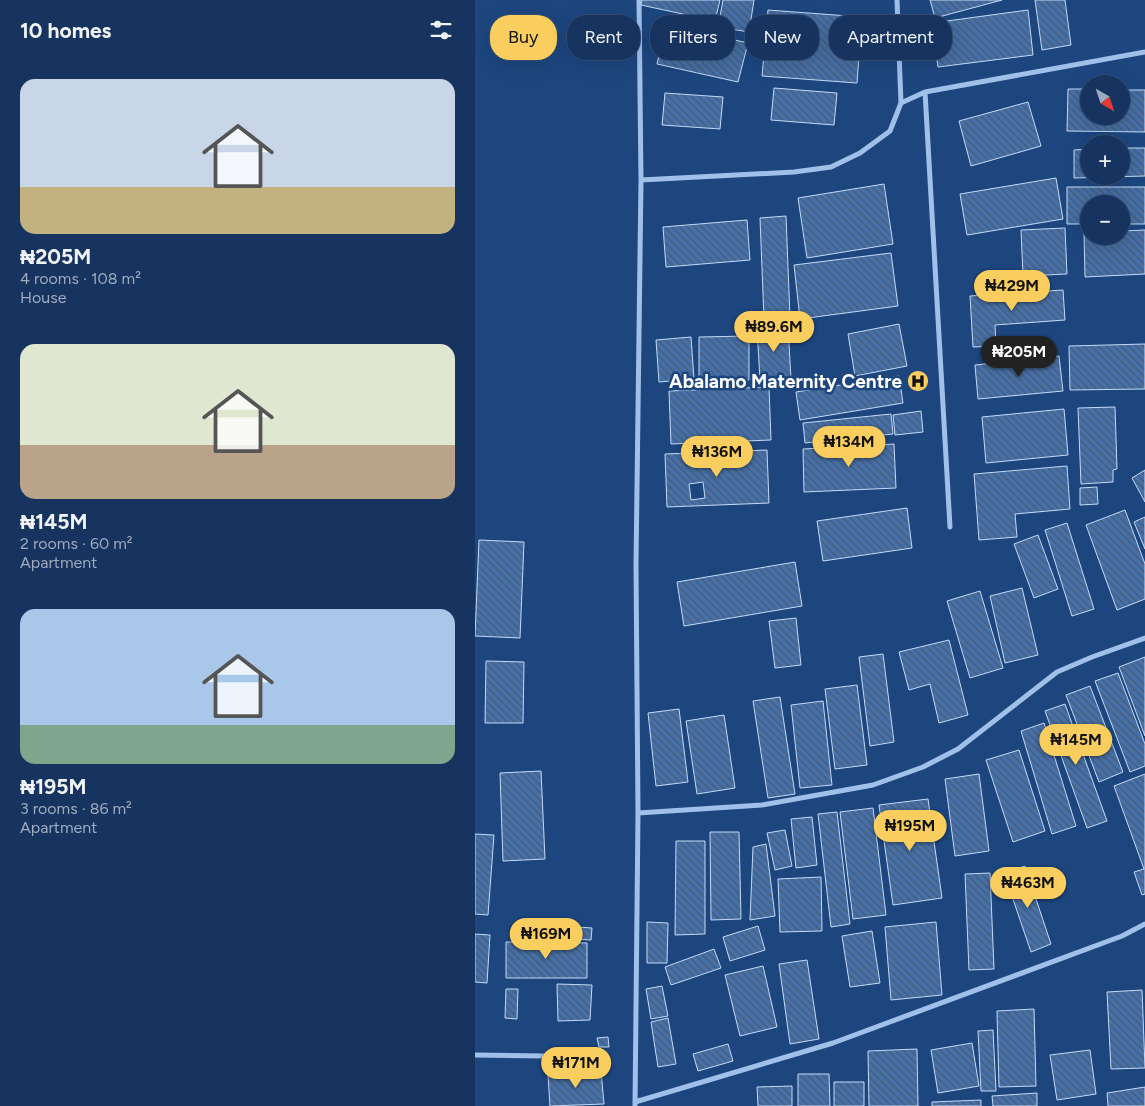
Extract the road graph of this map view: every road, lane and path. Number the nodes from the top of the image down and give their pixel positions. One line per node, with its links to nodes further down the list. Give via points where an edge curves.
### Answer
1 (639, 0): 6 (street)
2 (897, 0): 5 (street)
3 (1145, 52): 4 (street)
4 (925, 92): 5 (street); 7 (street)
5 (901, 103): 6 (street, via 890,131 860,153 831,167)
6 (641, 180): 9 (street, via 636,565)
7 (951, 527)
8 (1145, 638): 9 (street, via 1057,672 959,750 873,785 762,805)
9 (638, 813): 13 (street)
10 (1145, 924): 13 (street, via 1122,936 833,1043)
11 (475, 1055): 12 (street)
12 (545, 1056)
13 (635, 1104)

